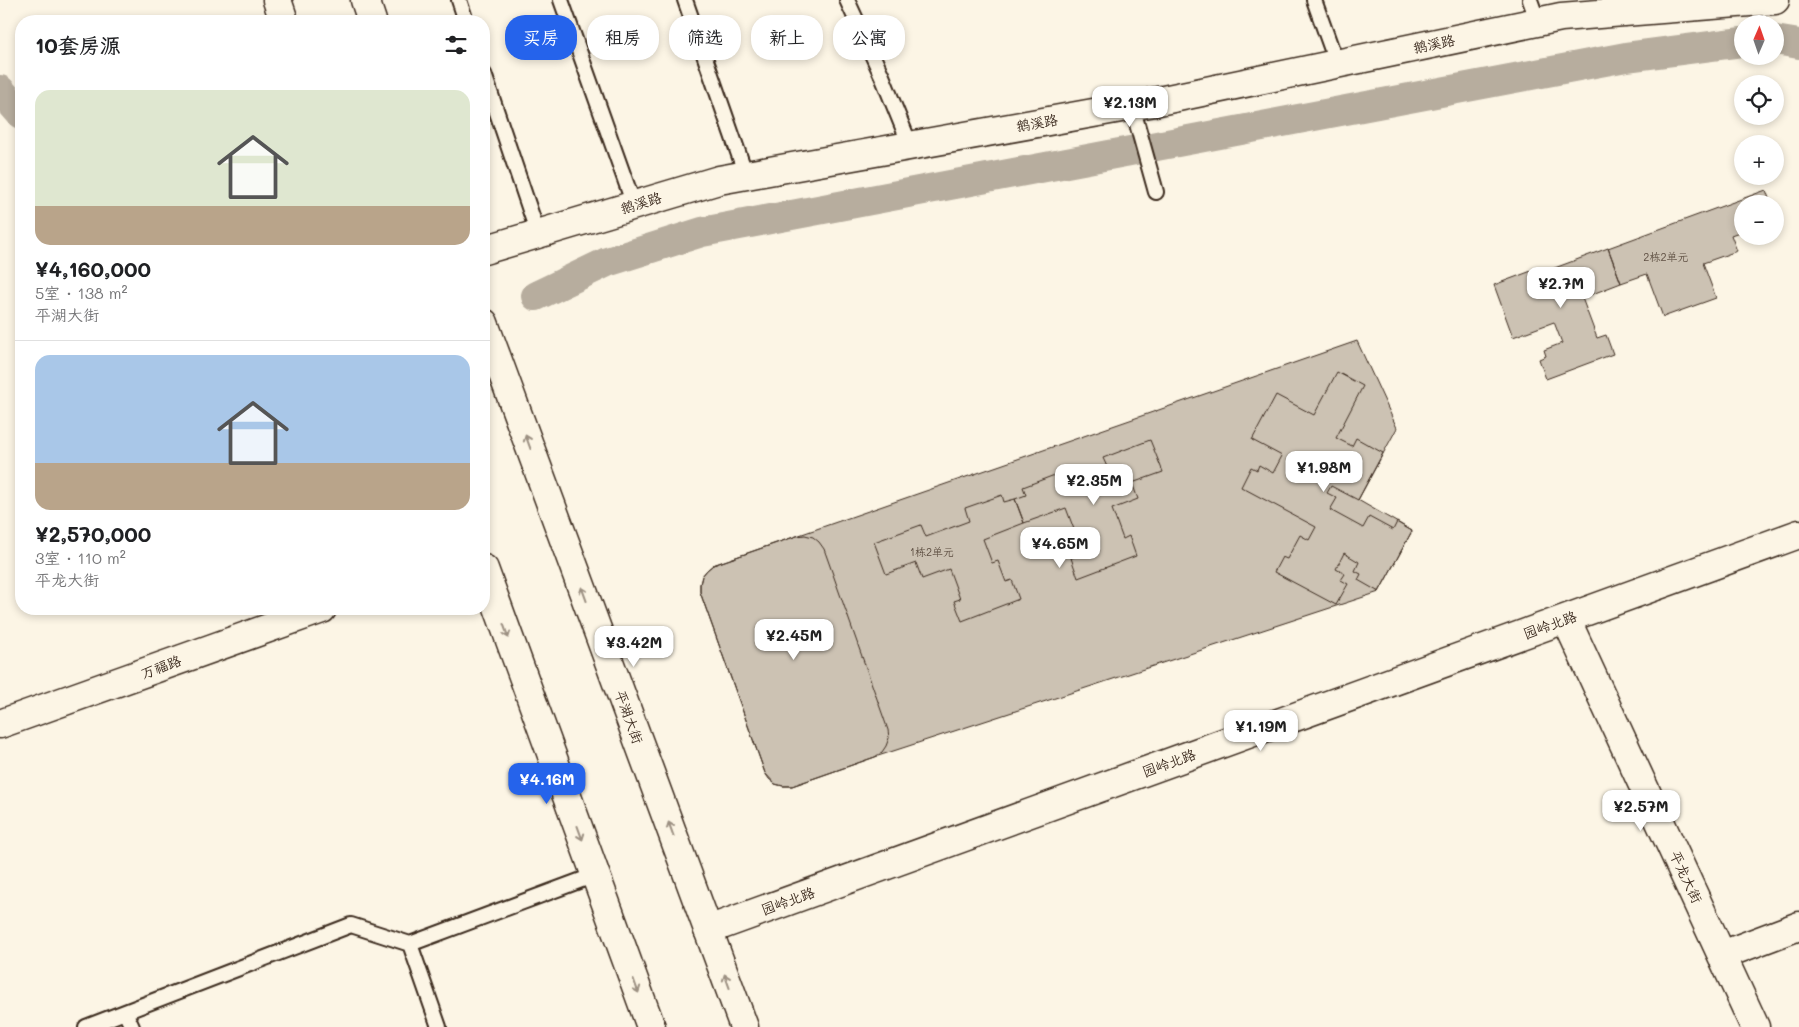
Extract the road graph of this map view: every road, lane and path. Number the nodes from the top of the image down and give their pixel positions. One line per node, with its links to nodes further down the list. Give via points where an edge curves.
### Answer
1 (277, 0): 10 (street)
2 (365, 0): 11 (street)
3 (459, 0): 12 (lane)
4 (561, 0): 19 (lane)
5 (685, 0): 17 (lane)
6 (847, 0): 16 (lane)
7 (1314, 0): 13 (lane)
8 (1774, 0): 9 (street, 鹅溪路, via 1561,17)
9 (1534, 11): 13 (street, 鹅溪路)
10 (282, 15)
11 (370, 15)
12 (464, 15)
13 (1337, 64): 15 (street, 鹅溪路)
14 (490, 92): 20 (lane)
15 (1132, 106): 16 (street, 鹅溪路); 18 (lane)
16 (910, 145): 17 (street, 鹅溪路)
17 (746, 175): 19 (street, 鹅溪路)
18 (1156, 192)
19 (634, 205): 20 (street, 鹅溪路)
20 (538, 234): 21 (street, 鹅溪路)
21 (490, 248)
22 (490, 339): 30 (street, 平湖大街, one-way to 22)
23 (1799, 534): 26 (street, 园岭北路)
24 (490, 586): 28 (street, one-way to 28)
25 (305, 615): 27 (street, 万福路)
26 (1566, 619): 30 (street, 园岭北路); 32 (street, 平龙大街)
27 (0, 724)
28 (595, 876): 31 (lane); 37 (street, one-way to 37)
29 (1799, 926): 32 (street)
30 (708, 930): 38 (street, 平湖大街, one-way to 30)
31 (410, 944): 33 (lane, via 351,925); 36 (lane)
32 (1722, 955): 39 (street, 平龙大街)
33 (126, 1012): 34 (lane); 35 (lane)
34 (86, 1027)
35 (132, 1027)
36 (439, 1027)
37 (651, 1027)
38 (744, 1027)
39 (1755, 1027)

